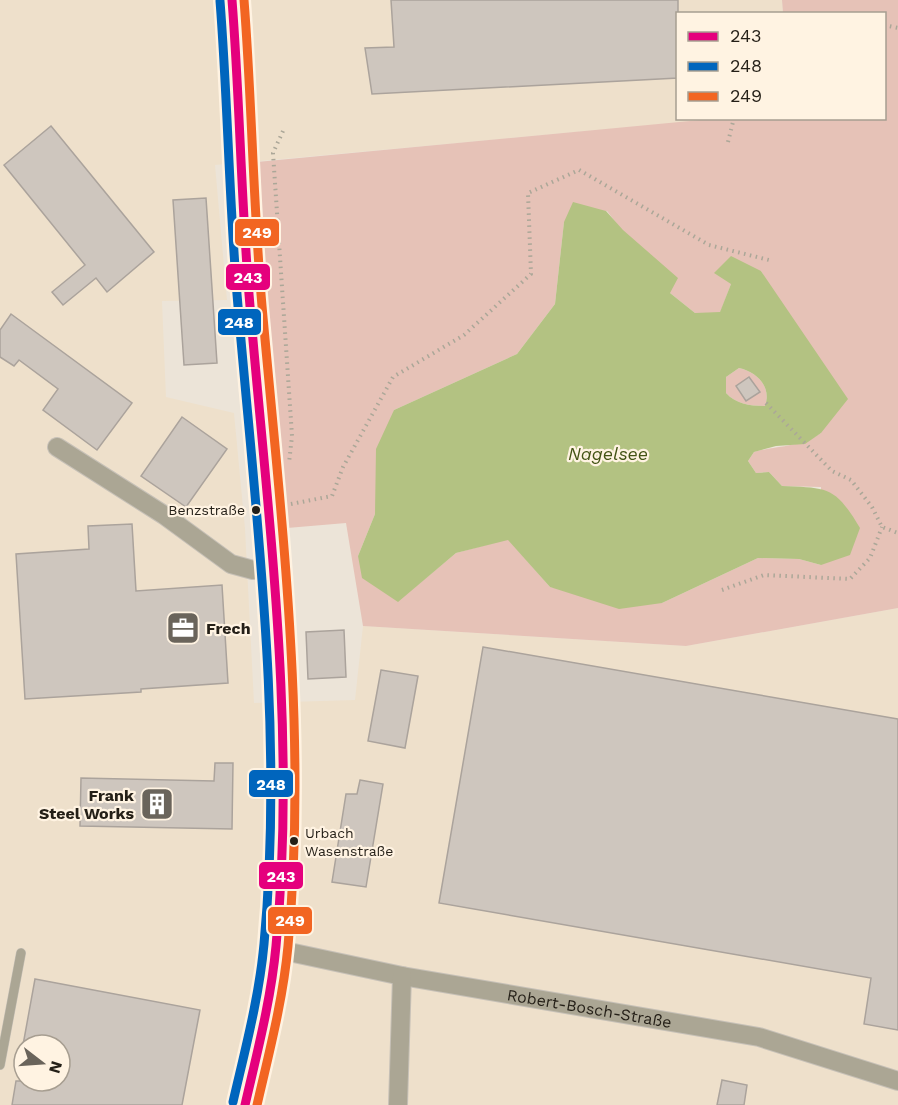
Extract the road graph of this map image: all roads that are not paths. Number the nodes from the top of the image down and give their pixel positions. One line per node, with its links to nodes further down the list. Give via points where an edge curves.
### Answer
1 (232, 0): 3 (street, via 250,297)
2 (57, 447): 3 (street, via 164,515 231,564 253,570)
3 (273, 568): 4 (street, via 282,790 282,865)
4 (275, 949): 6 (street, Robert-Bosch-Straße); 9 (street)
5 (21, 953): 7 (lane)
6 (402, 976): 8 (street, Robert-Bosch-Straße, via 759,1037); 10 (street)
7 (0, 1065)
8 (898, 1081)
9 (245, 1105)
10 (398, 1105)

